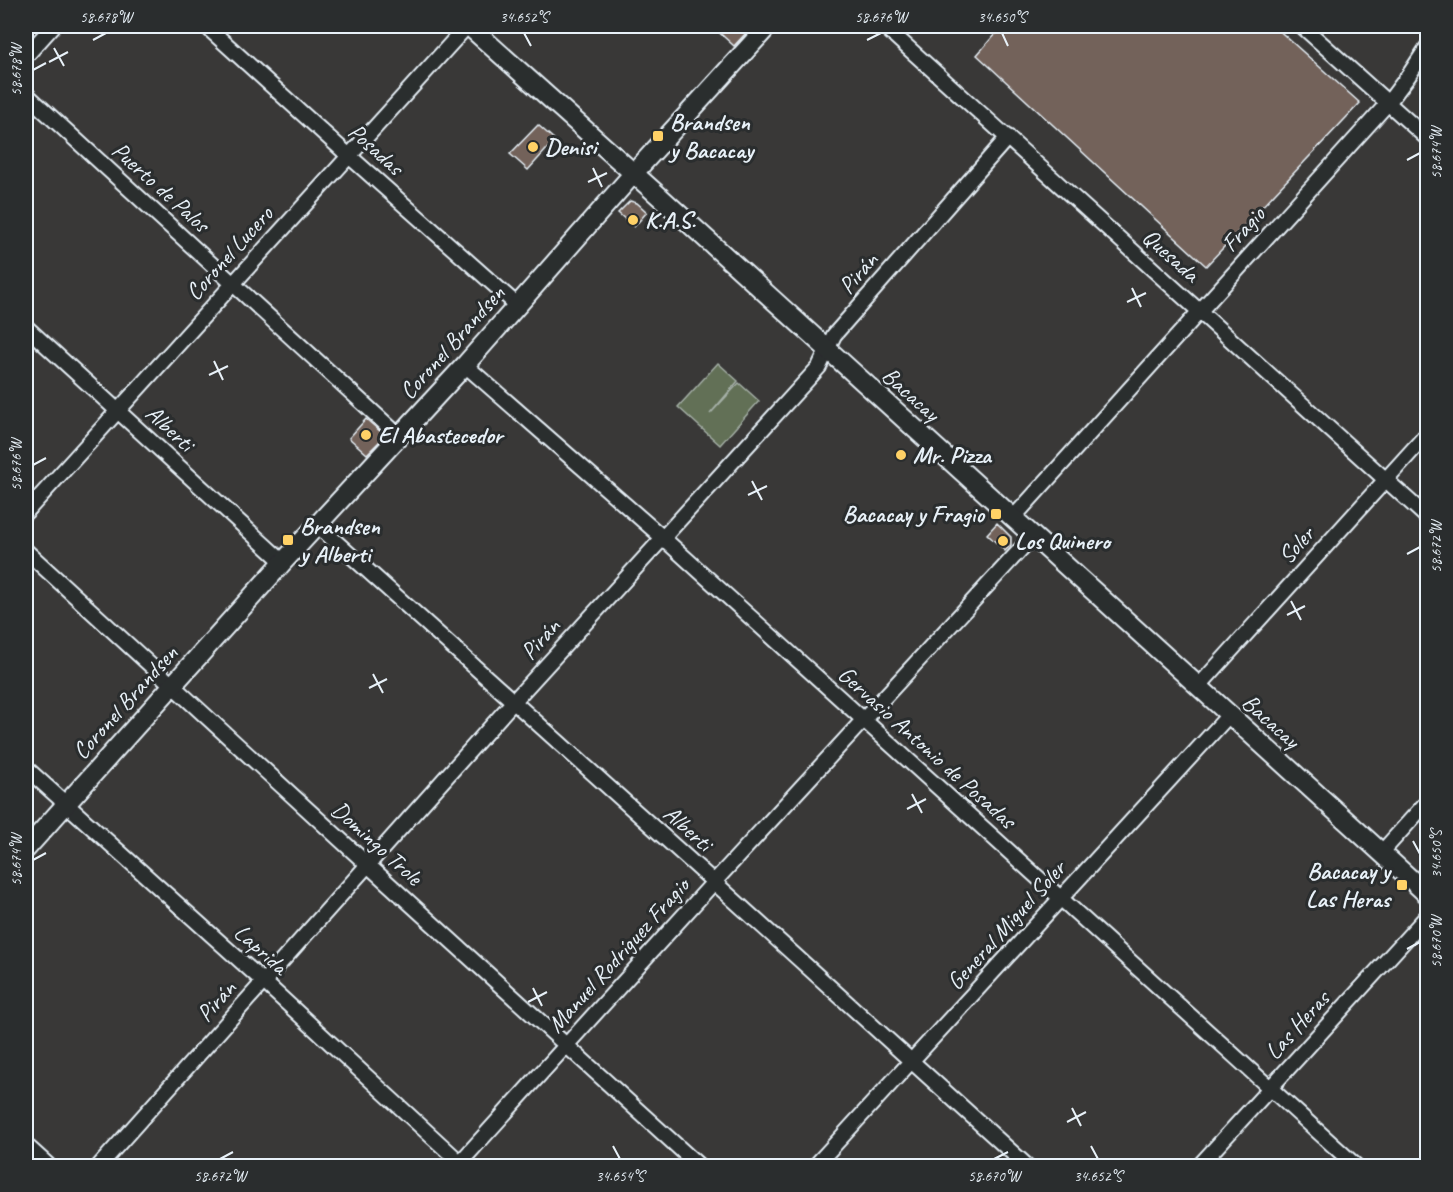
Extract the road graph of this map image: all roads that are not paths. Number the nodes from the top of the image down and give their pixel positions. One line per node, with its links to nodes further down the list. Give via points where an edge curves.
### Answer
1 (53, 26): 8 (street)
2 (206, 26): 13 (street, Posadas)
3 (468, 26): 13 (street, Coronel Lucero); 14 (street, Bacacay)
4 (768, 26): 14 (street, Coronel Brandsen)
5 (884, 26): 11 (street, Quesada)
6 (1302, 26): 10 (street)
7 (1428, 46): 10 (street, Fragio)
8 (26, 56)
9 (26, 94): 15 (street, Puerto de Palos)
10 (1388, 103): 12 (street); 17 (street, Fragio)
11 (1008, 137): 17 (street, Quesada); 19 (street, Pirán, via 834,335)
12 (1428, 139)
13 (348, 155): 15 (street, Coronel Lucero); 16 (street, Posadas)
14 (633, 174): 16 (street, Coronel Brandsen); 19 (street, Bacacay)
15 (233, 283): 21 (street, Coronel Lucero); 23 (street, Puerto de Palos)
16 (517, 305): 20 (street, Coronel Brandsen)
17 (1199, 311): 24 (street, Quesada); 27 (street, Fragio)
18 (26, 327): 21 (street, Alberti)
19 (826, 350): 27 (street, Bacacay); 29 (street, Pirán, via 819,366)
20 (465, 365): 23 (street, Coronel Brandsen); 29 (street, Gervasio Antonio de Posadas)
21 (117, 410): 25 (street, Coronel Lucero); 32 (street, Alberti)
22 (1428, 433): 24 (street, Soler)
23 (399, 436): 28 (street, Coronel Brandsen)
24 (1384, 480): 26 (street, Quesada); 34 (street, Soler)
25 (26, 512)
26 (1428, 518)
27 (1012, 519): 30 (street, Bacacay)
28 (317, 525): 32 (street, Coronel Brandsen); 35 (street, Alberti)
29 (662, 537): 35 (street, Pirán); 37 (street, Gervasio Antonio de Posadas)
30 (1032, 537): 34 (street, Bacacay); 37 (street, Manuel Rodríguez Fragio)
31 (26, 550): 33 (street, Domingo Trole)
32 (283, 562): 33 (street, Coronel Brandsen)
33 (172, 686): 40 (street, Coronel Brandsen); 43 (street, Domingo Trole)
34 (1198, 687): 36 (street, Bacacay)
35 (514, 701): 43 (street, Pirán); 44 (street, Alberti)
36 (1229, 715): 42 (street, Bacacay); 46 (street, General Miguel Soler)
37 (864, 719): 44 (street, Manuel Rodríguez Fragio); 46 (street, Gervasio Antonio de Posadas)
38 (26, 768): 40 (street, Laprida)
39 (1428, 801): 42 (street)
40 (66, 805): 41 (street, Coronel Brandsen); 48 (street, Laprida)
41 (26, 849)
42 (1381, 853): 45 (street, Bacacay)
43 (368, 865): 48 (street, Pirán); 49 (street, Domingo Trole)
44 (714, 882): 49 (street, Manuel Rodríguez Fragio); 50 (street, Alberti)
45 (1428, 895)
46 (1060, 899): 50 (street, General Miguel Soler); 51 (street, Gervasio Antonio de Posadas)
47 (1428, 915): 51 (street, Las Heras)
48 (264, 982): 53 (street, Laprida); 55 (street, Pirán)
49 (566, 1046): 53 (street, Manuel Rodríguez Fragio); 56 (street, Domingo Trole)
50 (911, 1062): 57 (street, General Miguel Soler); 58 (street, Alberti)
51 (1269, 1089): 59 (street, Las Heras); 60 (street, Gervasio Antonio de Posadas)
52 (26, 1148): 54 (street)
53 (460, 1165)
54 (46, 1167)
55 (99, 1167)
56 (699, 1167)
57 (815, 1167)
58 (1027, 1167)
59 (1199, 1167)
60 (1356, 1167)

